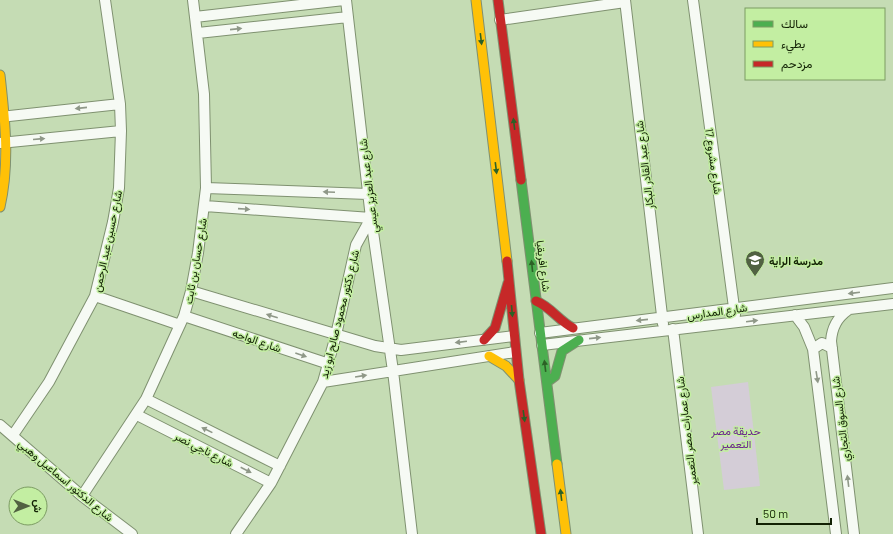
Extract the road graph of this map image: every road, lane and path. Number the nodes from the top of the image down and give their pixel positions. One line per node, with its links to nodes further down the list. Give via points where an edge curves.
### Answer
1 (105, 0): 13 (street, شارع حسين عبد الرحمن)
2 (193, 0): 8 (street, شارع حسان بن ثابت)
3 (345, 0): 8 (street); 9 (street, شارع عبد العزيز عيسي)
4 (476, 0): 22 (main road, one-way to 22)
5 (498, 0): 10 (main road, شارع افريقيا)
6 (693, 0): 28 (street, شارع مشروع 17)
7 (625, 1): 10 (street); 31 (street, شارع عبد القادر البكار)
8 (195, 17): 11 (street, شارع حسان بن ثابت)
9 (348, 17): 11 (street, one-way to 9); 18 (street, شارع عبد العزيز عيسي)
10 (500, 20): 26 (main road, شارع افريقيا, one-way to 10)
11 (198, 33): 17 (street, شارع حسان بن ثابت, via 204,94)
12 (0, 75): 14 (main road)
13 (120, 104): 14 (street, one-way to 14); 15 (street, شارع حسين عبد الرحمن)
14 (2, 116): 16 (main road)
15 (121, 132): 16 (street, one-way to 15); 25 (street, شارع حسين عبد الرحمن, via 113,222)
16 (3, 143): 20 (main road, via 5,178)
17 (206, 188): 18 (street, one-way to 17); 19 (street, شارع حسان بن ثابت)
18 (368, 194): 21 (street, شارع عبد العزيز عيسي)
19 (205, 206): 21 (street, one-way to 21); 24 (street, شارع حسان بن ثابت)
20 (0, 207)
21 (371, 218): 37 (street, شارع دكتور محمود صالح ابو زيد, via 360,237 354,255); 43 (street, شارع عبد العزيز عيسي)
22 (509, 280): 38 (main road, one-way to 38); 39 (main road, via 501,298 496,328)
23 (893, 288): 28 (street, شارع المدارس, one-way to 28)
24 (191, 292): 32 (street, شارع حسان بن ثابت); 37 (street, one-way to 24)
25 (95, 296): 32 (street, شارع الواحه); 55 (street, شارع حسين عبد الرحمن, via 50,382)
26 (536, 301): 34 (main road, via 547,306 561,322); 36 (main road, شارع افريقيا)
27 (893, 304): 29 (street, شارع المدارس)
28 (734, 308): 31 (street, شارع المدارس); 33 (street, شارع مشروع 17)
29 (848, 310): 30 (street, شارع المدارس); 42 (street, شارع السوق التجاري, via 834,326)
30 (795, 315): 33 (street, شارع المدارس, one-way to 30); 44 (street, شارع السوق التجاري)
31 (662, 318): 34 (street, شارع المدارس, one-way to 34); 35 (street, شارع عبد القادر البكار)
32 (182, 320): 47 (street, شارع الواحه, one-way to 47); 52 (street, شارع حسان بن ثابت)
33 (736, 323): 35 (street, شارع المدارس)
34 (573, 328): 36 (street, شارع المدارس)
35 (669, 330): 40 (street, شارع المدارس, one-way to 35); 64 (street, شارع عمارات مصر التعمير)
36 (540, 333): 41 (main road, شارع افريقيا)
37 (336, 335): 43 (street); 47 (street, شارع دكتور محمود صالح ابو زيد)
38 (514, 336): 39 (street); 45 (main road)
39 (484, 340): 43 (street, one-way to 43, via 401,350)
40 (579, 340): 41 (street, شارع المدارس); 51 (main road, via 562,350 558,357 555,377)
41 (542, 344): 51 (main road, شارع افريقيا, one-way to 41)
42 (832, 348): 44 (street, via 822,343); 66 (street, شارع السوق التجاري, one-way to 42)
43 (390, 349): 48 (street, شارع عبد العزيز عيسي)
44 (813, 349): 65 (street, شارع السوق التجاري, one-way to 65)
45 (515, 352): 46 (street); 49 (main road)
46 (489, 356): 48 (street); 49 (main road, via 506,366)
47 (329, 364): 50 (street, شارع دكتور محمود صالح ابو زيد)
48 (394, 371): 50 (street, one-way to 48); 61 (street)
49 (518, 380): 62 (main road, one-way to 62)
50 (323, 382): 56 (street, شارع دكتور محمود صالح ابو زيد)
51 (547, 382): 63 (main road, شارع افريقيا, one-way to 51)
52 (146, 399): 53 (street, شارع حسان بن ثابت); 56 (street, شارع ناجي نصر, one-way to 52)
53 (137, 415): 57 (street, شارع ناجي نصر, one-way to 57); 58 (street, شارع حسان بن ثابت)
54 (0, 425): 55 (street, شارع الدكتور اسماعيل وهبي)
55 (13, 435): 58 (street, شارع الدكتور اسماعيل وهبي)
56 (280, 466): 57 (street, شارع دكتور محمود صالح ابو زيد)
57 (271, 483): 60 (street, شارع دكتور محمود صالح ابو زيد)
58 (82, 496): 59 (street, شارع الدكتور اسماعيل وهبي)
59 (132, 534)
60 (236, 534)
61 (412, 534)
62 (541, 534)
63 (566, 534)
64 (698, 534)
65 (836, 534)
66 (854, 534)

